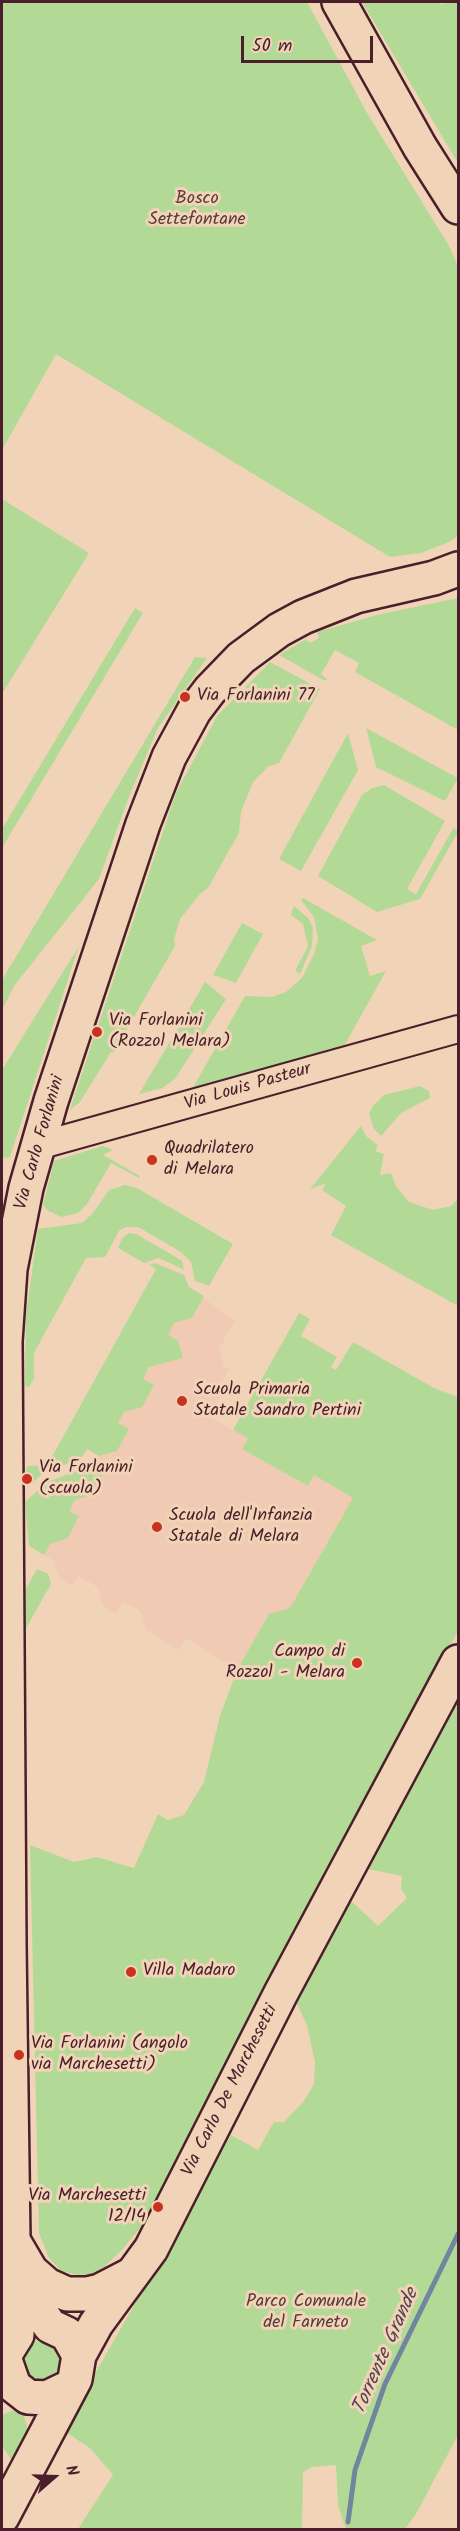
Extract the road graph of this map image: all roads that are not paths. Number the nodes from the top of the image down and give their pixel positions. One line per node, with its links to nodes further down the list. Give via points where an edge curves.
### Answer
1 (339, 2): 2 (main road, via 420,147)
2 (459, 207)
3 (459, 569): 5 (main road, Via Carlo Forlanini, via 356,596 303,617 241,658 199,704 159,779)
4 (459, 1029): 5 (street, Via Louis Pasteur)
5 (38, 1146): 7 (main road, Via Carlo Forlanini, via 10,1269 5,1341)
6 (459, 1662): 8 (main road, Via Carlo De Marchesetti, via 281,1993 151,2249)
7 (13, 2240): 8 (main road, via 31,2271 66,2294 100,2291); 9 (main road, via 26,2282); 11 (main road, Via Carlo Forlanini)
8 (134, 2273): 9 (main road, via 85,2310); 10 (main road, Via Carlo De Marchesetti, via 96,2324)
9 (50, 2326): 10 (main road, via 67,2334); 11 (main road, via 33,2326)
10 (79, 2355): 12 (main road, Via Carlo De Marchesetti, via 75,2379)
11 (8, 2356): 13 (main road)
12 (68, 2388): 13 (main road, via 47,2398); 14 (main road, Via Carlo De Marchesetti)
13 (15, 2403): 14 (main road, via 37,2411 39,2427)
14 (12, 2482)

